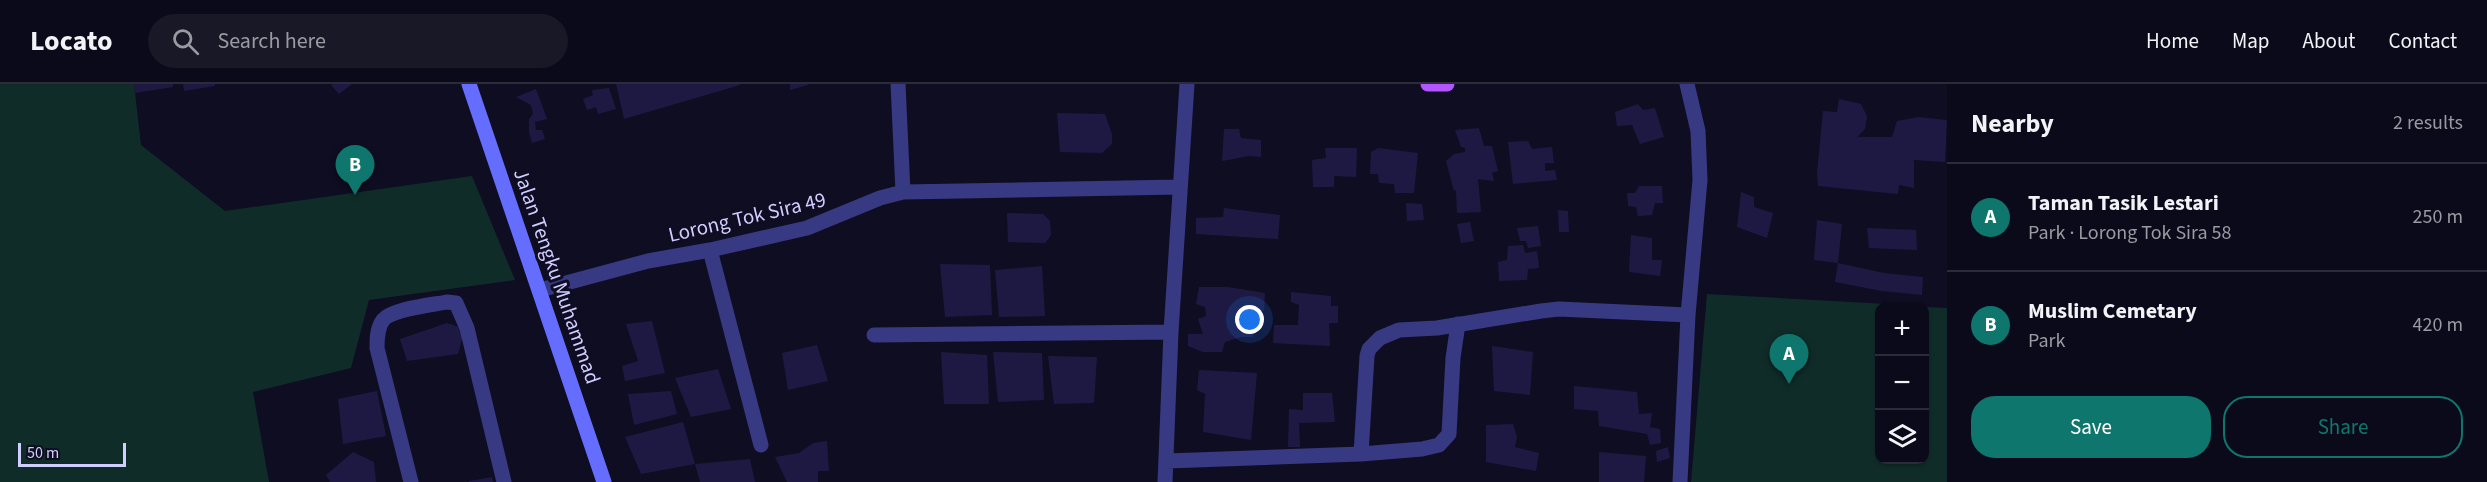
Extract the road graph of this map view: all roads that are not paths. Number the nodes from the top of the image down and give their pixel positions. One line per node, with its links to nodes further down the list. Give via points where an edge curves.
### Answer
1 (469, 84): 10 (main road, Jalan Tengku Muhammad)
2 (898, 84): 8 (street)
3 (1187, 84): 7 (street)
4 (1428, 84): 5 (main road)
5 (1447, 84)
6 (1687, 84): 11 (street, via 1698,131 1700,180)
7 (1179, 188): 8 (street, Lorong Tok Sira 49); 13 (street)
8 (903, 192): 9 (street, Lorong Tok Sira 49, via 807,228)
9 (711, 250): 10 (street, Lorong Tok Sira 49, via 632,264); 15 (street)
10 (540, 290): 20 (main road, Jalan Tengku Muhammad)
11 (1688, 315): 12 (street, via 1559,309); 22 (street)
12 (1458, 324): 16 (street, via 1389,332 1369,349); 16 (street, via 1449,434 1445,440 1431,448)
13 (1171, 332): 14 (street); 17 (street)
14 (874, 334)
15 (761, 445)
16 (1361, 454): 17 (street)
17 (1167, 461): 21 (street)
18 (411, 482): 19 (street, via 377,348 378,334 381,322 390,314 447,302 456,303 466,328)
19 (504, 482)
20 (604, 482)
21 (1165, 482)
22 (1680, 482)

